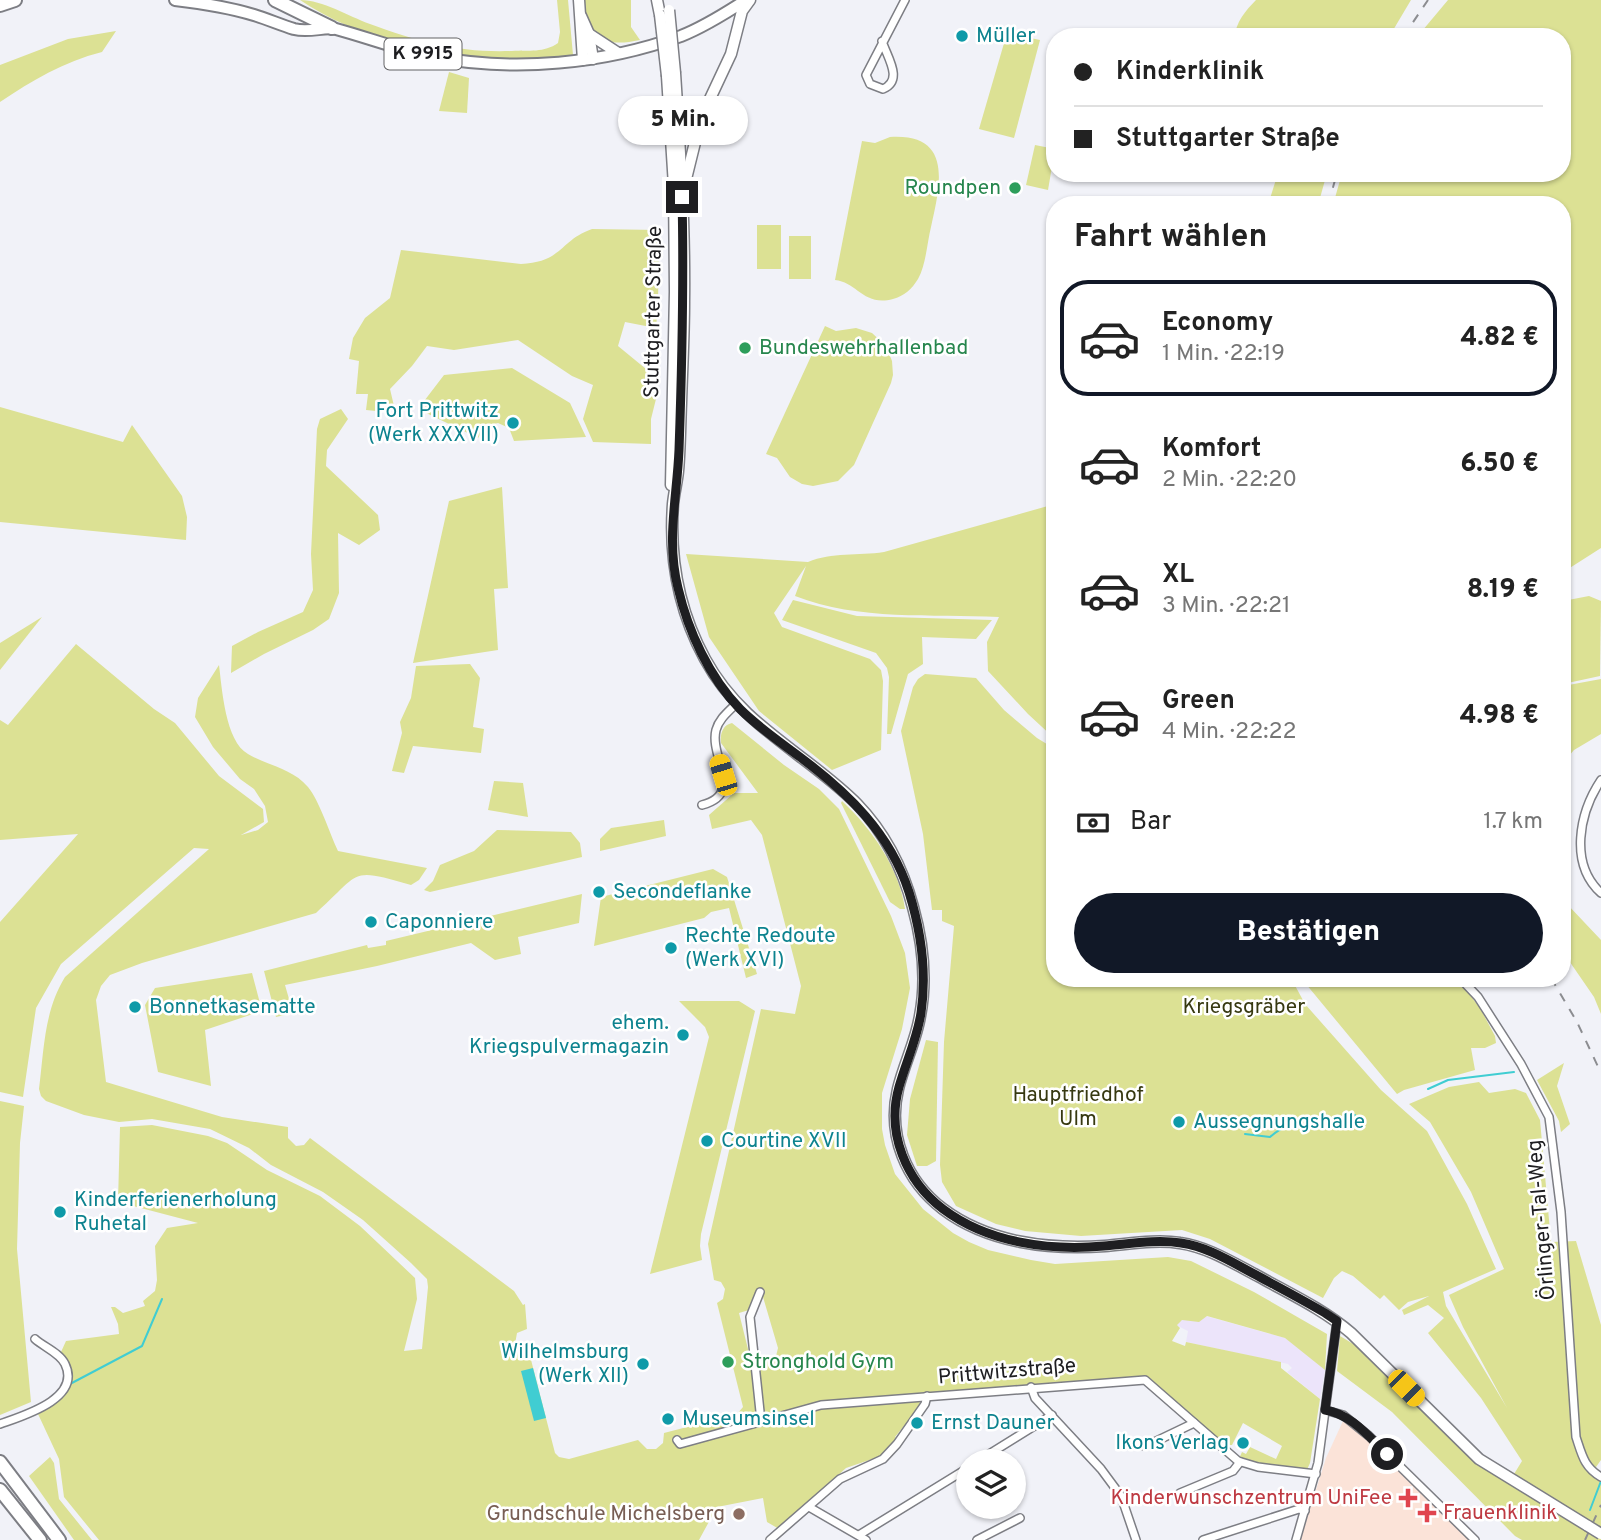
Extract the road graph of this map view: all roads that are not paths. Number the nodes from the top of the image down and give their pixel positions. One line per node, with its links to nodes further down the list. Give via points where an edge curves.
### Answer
1 (15, 0): 9 (highway)
2 (175, 0): 7 (main road)
3 (579, 0): 11 (main road)
4 (657, 0): 10 (main road, Stuttgarter Straße)
5 (748, 0): 15 (main road, K 9915, via 683,35); 18 (main road, via 731,54 695,136)
6 (905, 0): 14 (street)
7 (181, 1): 12 (main road, via 304,31)
8 (279, 1): 12 (highway, K 9915)
9 (0, 5)
10 (666, 6): 17 (main road, Stuttgarter Straße, bridge)
11 (580, 13): 13 (main road); 16 (main road)
12 (332, 28): 16 (main road, K 9915, via 401,49 465,61 533,64)
13 (589, 34): 15 (main road); 16 (main road)
14 (882, 41): 14 (street, via 866,75 870,84 883,89 894,81)
15 (618, 53): 16 (main road, K 9915)
16 (588, 60)
17 (671, 75): 18 (main road, Stuttgarter Straße); 19 (main road, Stuttgarter Straße)
18 (682, 197): 19 (main road, Stuttgarter Straße, via 684,302)
19 (673, 499): 20 (main road, Stuttgarter Straße, via 673,557 681,600 706,660)
20 (736, 704): 22 (street, via 716,731 723,789 716,800); 26 (main road, Stuttgarter Straße, via 857,804 902,872 919,933 923,983 918,1028 898,1092 896,1126 905,1163 928,1196 964,1222 1024,1242 1078,1247 1167,1241 1200,1247)
21 (1601, 780): 23 (street, via 1585,815 1580,850 1587,876)
22 (702, 806)
23 (1601, 893)
24 (1469, 987): 42 (street, Örlinger-Tal-Weg, via 1521,1064 1549,1117 1561,1212 1576,1437 1583,1461)
25 (760, 1292): 32 (street, via 750,1317)
26 (1337, 1321): 30 (street); 48 (main road, Stuttgarter Straße, bridge, via 1479,1459)
27 (35, 1339): 34 (street, via 63,1361 64,1386 48,1404)
28 (1031, 1388): 29 (street, Prittwitzstraße); 31 (street); 33 (street, Prittwitzstraße, via 1145,1380)
29 (927, 1396): 32 (street, Prittwitzstraße, via 821,1405); 45 (street, via 883,1459 840,1479)
30 (1325, 1410): 40 (street); 57 (street, via 1343,1415 1369,1436)
31 (1052, 1415): 37 (street); 54 (street, via 1121,1496)
32 (761, 1421): 35 (street, Prittwitzstraße, via 680,1444)
33 (1194, 1423): 36 (street, via 1146,1446); 39 (street, Prittwitzstraße)
34 (0, 1424)
35 (677, 1440)
36 (1134, 1444)
37 (997, 1449)
38 (0, 1462): 51 (highway)
39 (1240, 1462): 40 (street, Prittwitzstraße); 44 (street, via 1233,1471)
40 (1316, 1474): 46 (street)
41 (956, 1476): 49 (street)
42 (1601, 1477)
43 (0, 1490): 50 (highway)
44 (1180, 1493)
45 (809, 1507): 49 (street); 52 (street)
46 (1305, 1511): 55 (street, via 1299,1509); 56 (street)
47 (1018, 1519): 53 (street)
48 (1601, 1534)
49 (863, 1538)
50 (40, 1540)
51 (60, 1540)
52 (770, 1540)
53 (977, 1540)
54 (1136, 1540)
55 (1203, 1540)
56 (1296, 1540)
57 (1475, 1540)

